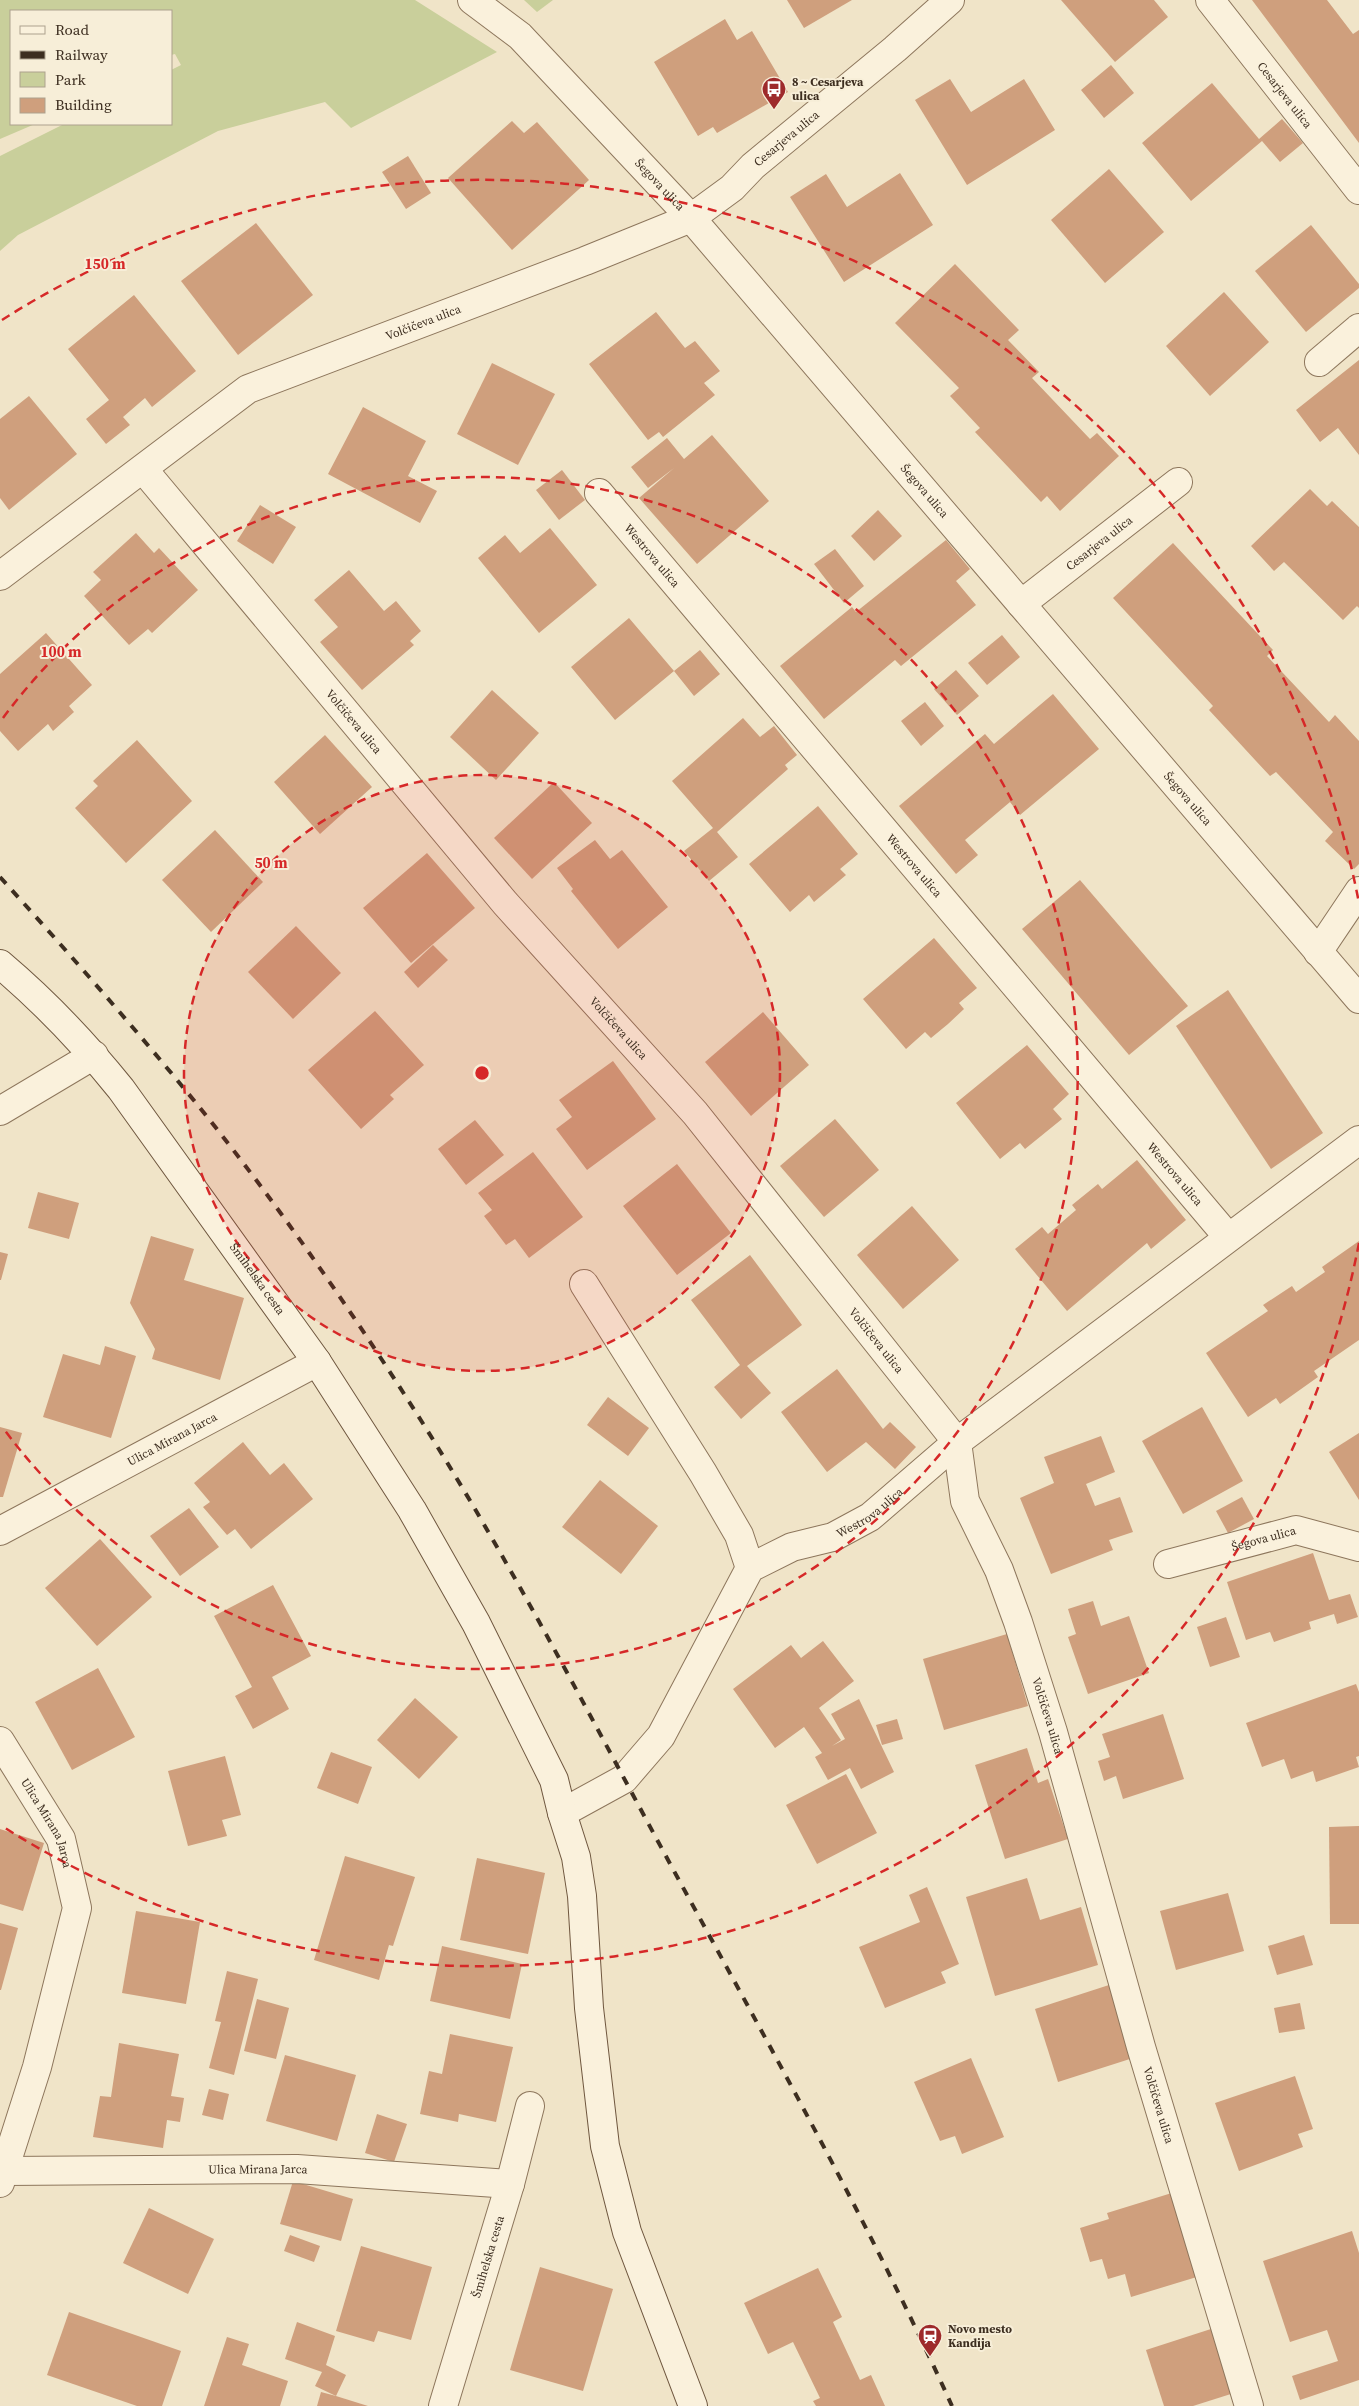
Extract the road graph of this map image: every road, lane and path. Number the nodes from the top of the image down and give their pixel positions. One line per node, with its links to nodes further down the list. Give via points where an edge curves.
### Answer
1 (472, 0): 5 (street, Šegova ulica, via 520,36)
2 (950, 0): 5 (street, Cesarjeva ulica, via 753,166 726,193)
3 (1210, 0): 4 (street, Cesarjeva ulica)
4 (1359, 190)
5 (691, 218): 8 (street, Volčičeva ulica, via 248,389); 12 (street, Šegova ulica)
6 (1359, 328): 7 (street)
7 (1319, 362)
8 (143, 469): 11 (street, Volčičeva ulica); 23 (street, Volčičeva ulica, via 505,903 695,1113)
9 (1178, 482): 12 (street, Cesarjeva ulica)
10 (600, 493): 20 (street, Westrova ulica)
11 (0, 576)
12 (1021, 604): 14 (street, Šegova ulica)
13 (1359, 891): 14 (street)
14 (1318, 952): 16 (street, Šegova ulica)
15 (0, 964): 17 (street, Šmihelska cesta, via 37,995)
16 (1359, 999)
17 (94, 1055): 18 (street); 22 (street, Šmihelska cesta)
18 (0, 1111)
19 (1359, 1140): 20 (street, Westrova ulica)
20 (1228, 1237): 23 (street, Westrova ulica)
21 (584, 1284): 27 (street, via 703,1473 739,1536)
22 (317, 1362): 24 (street, Ulica Mirana Jarca); 29 (street, Šmihelska cesta, via 412,1510 476,1623 554,1780)
23 (957, 1442): 27 (street, Westrova ulica, via 870,1517 833,1537 792,1547); 35 (street, Volčičeva ulica, via 965,1501 999,1570 1053,1732 1141,2047)
24 (0, 1531)
25 (1359, 1547): 26 (street, Šegova ulica, via 1296,1530)
26 (1168, 1564)
27 (750, 1568): 29 (street, via 661,1736 624,1779)
28 (0, 1741): 31 (street, Ulica Mirana Jarca, via 61,1839 78,1908 37,2067)
29 (562, 1813): 33 (street, Šmihelska cesta, via 576,1858 582,1896 589,2008 605,2146 627,2232)
30 (530, 2106): 32 (street, Šmihelska cesta)
31 (2, 2177): 32 (street, Ulica Mirana Jarca, via 297,2169)
32 (510, 2184): 34 (street, Šmihelska cesta)
33 (694, 2404)
34 (443, 2406)
35 (1249, 2406)

